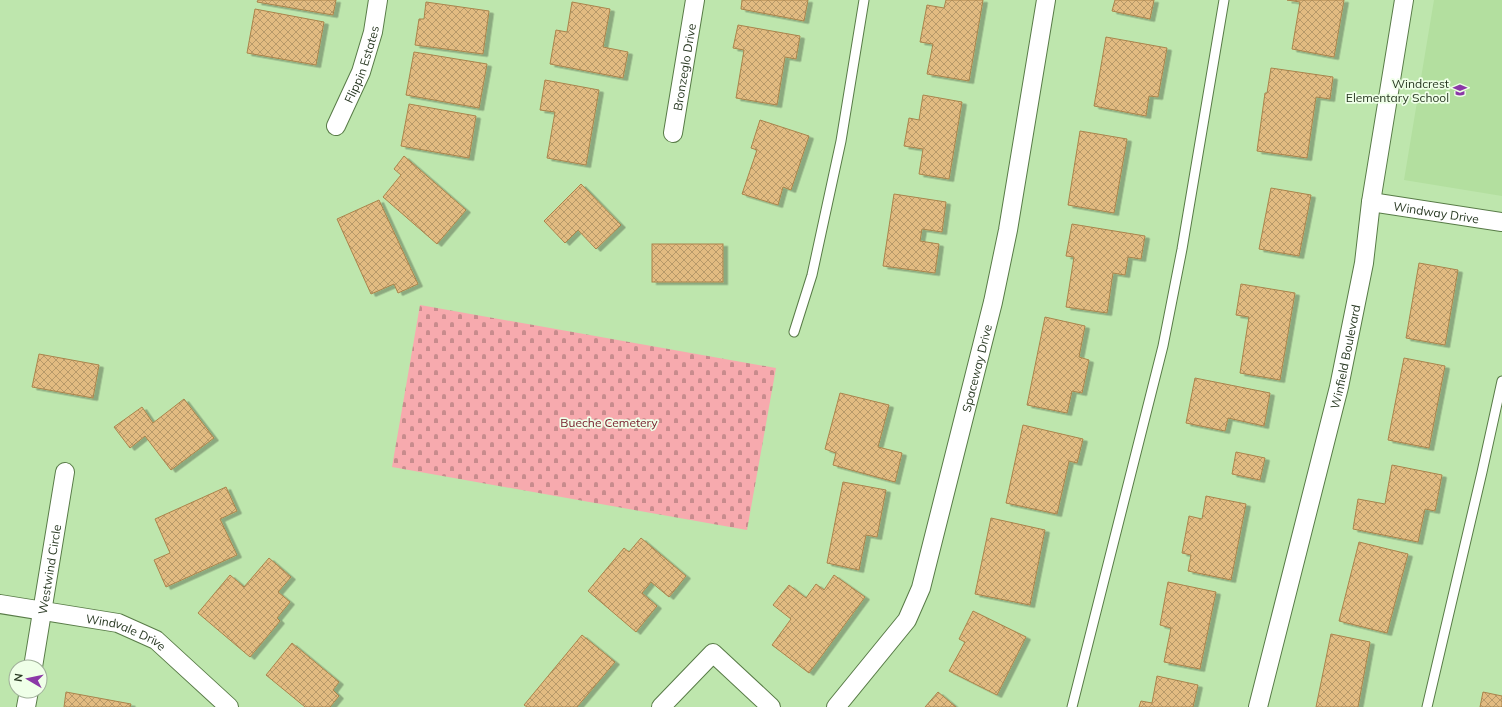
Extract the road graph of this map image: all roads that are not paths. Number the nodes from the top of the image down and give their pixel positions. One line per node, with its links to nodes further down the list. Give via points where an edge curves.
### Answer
1 (378, 0): 7 (street, Flippin Estates, via 373,32 361,72)
2 (695, 0): 8 (street, Bronzeglo Drive)
3 (864, 0): 11 (lane, via 841,141 812,275)
4 (1046, 0): 20 (street, Spaceway Drive, via 994,302 921,588 907,620)
5 (1224, 0): 21 (lane, via 1163,346)
6 (1404, 0): 9 (street, Winfield Boulevard)
7 (336, 126)
8 (673, 133)
9 (1371, 202): 10 (street, Windway Drive); 22 (street, Winfield Boulevard, via 1364,263 1339,387)
10 (1502, 222)
11 (794, 332)
12 (1502, 381): 23 (lane)
13 (65, 472): 15 (street, Westwind Circle)
14 (0, 604): 15 (street, Windvale Drive)
15 (42, 610): 16 (street, Westwind Circle); 17 (street, Windvale Drive, via 118,623 156,640)
16 (34, 659)
17 (228, 707)
18 (661, 707): 19 (street, via 713,653)
19 (771, 707)
20 (836, 707)
21 (1072, 707)
22 (1258, 707)
23 (1426, 707)

